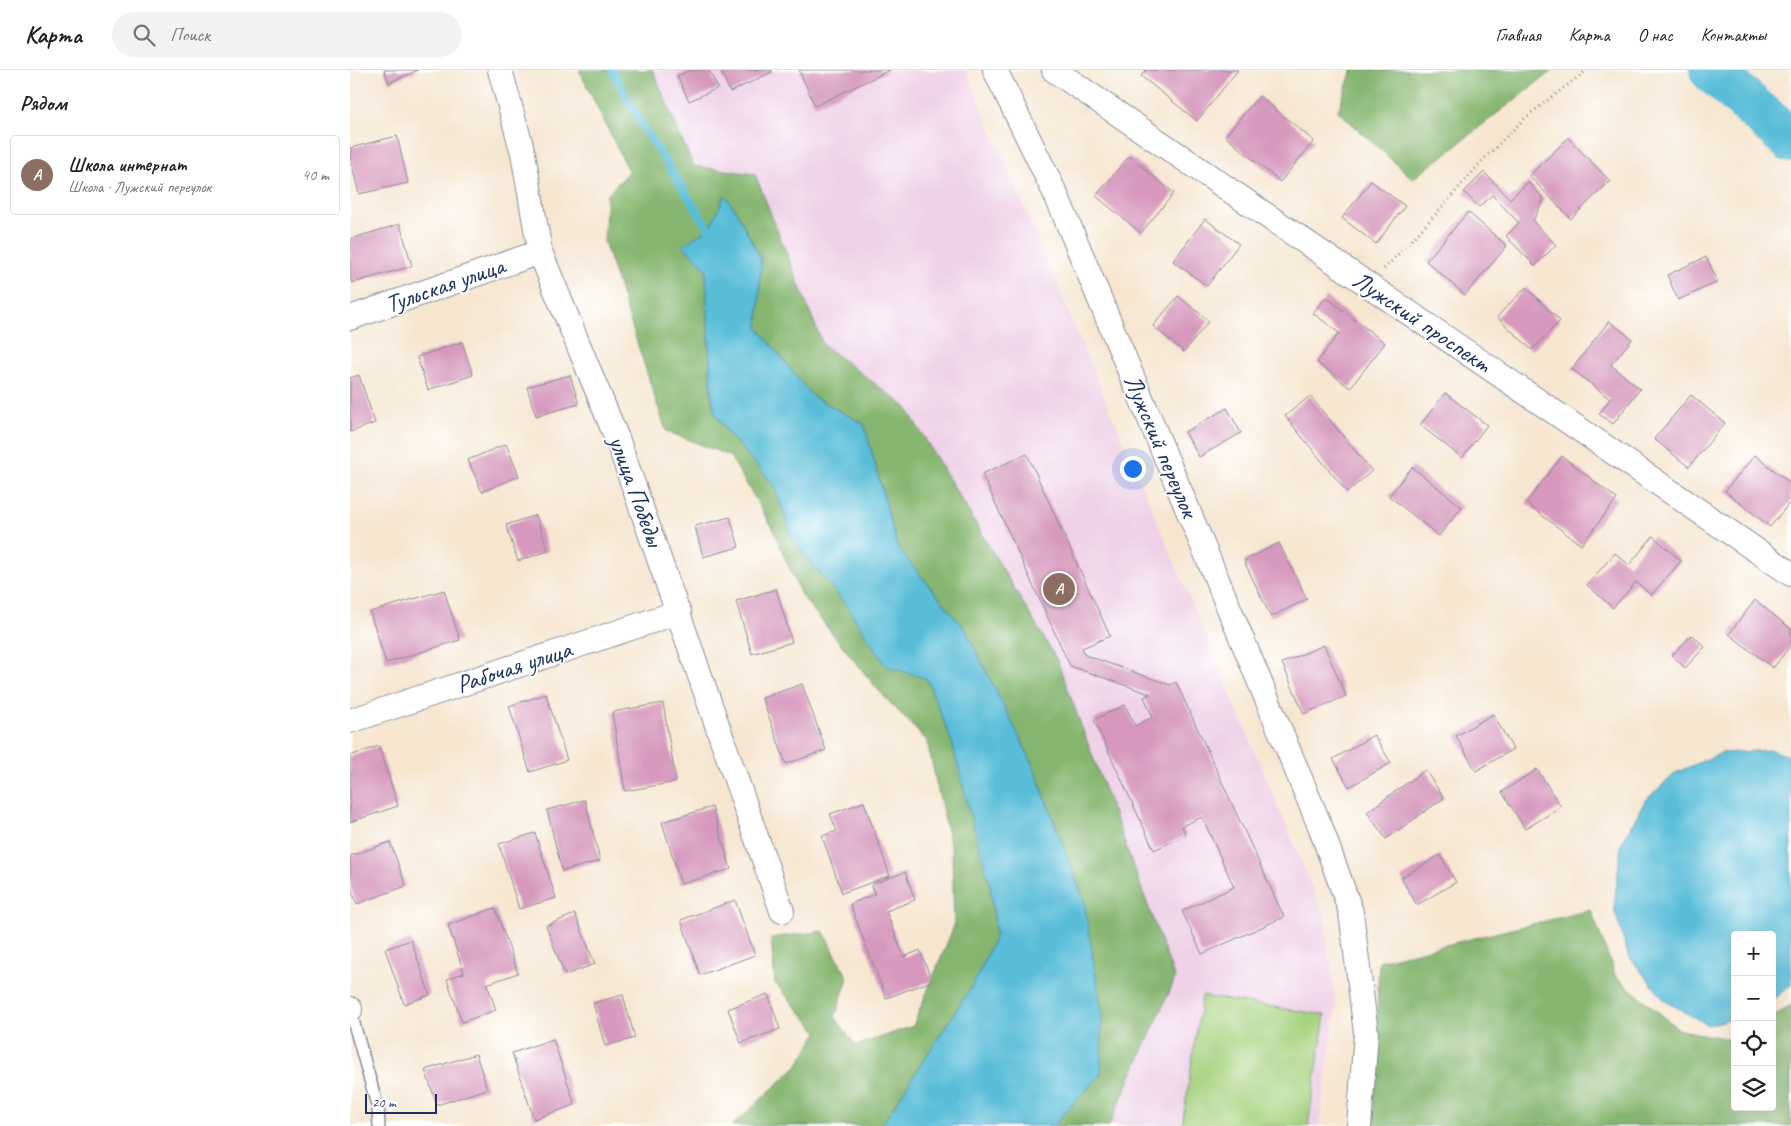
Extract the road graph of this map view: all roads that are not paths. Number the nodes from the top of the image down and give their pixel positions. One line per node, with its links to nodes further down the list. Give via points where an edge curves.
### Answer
1 (500, 70): 4 (street, улица Победы, via 523,153)
2 (995, 70): 12 (street, Лужский переулок, via 1057,197 1320,826 1351,912 1366,1033)
3 (1054, 70): 6 (street, Лужский проспект)
4 (540, 252): 5 (street, Тульская улица); 7 (street, улица Победы, via 618,441)
5 (350, 318)
6 (1791, 574)
7 (678, 612): 8 (street, Рабочая улица); 9 (street, улица Победы)
8 (350, 721)
9 (782, 911)
10 (350, 1010): 11 (lane, via 378,1108)
11 (379, 1126)
12 (1359, 1126)

